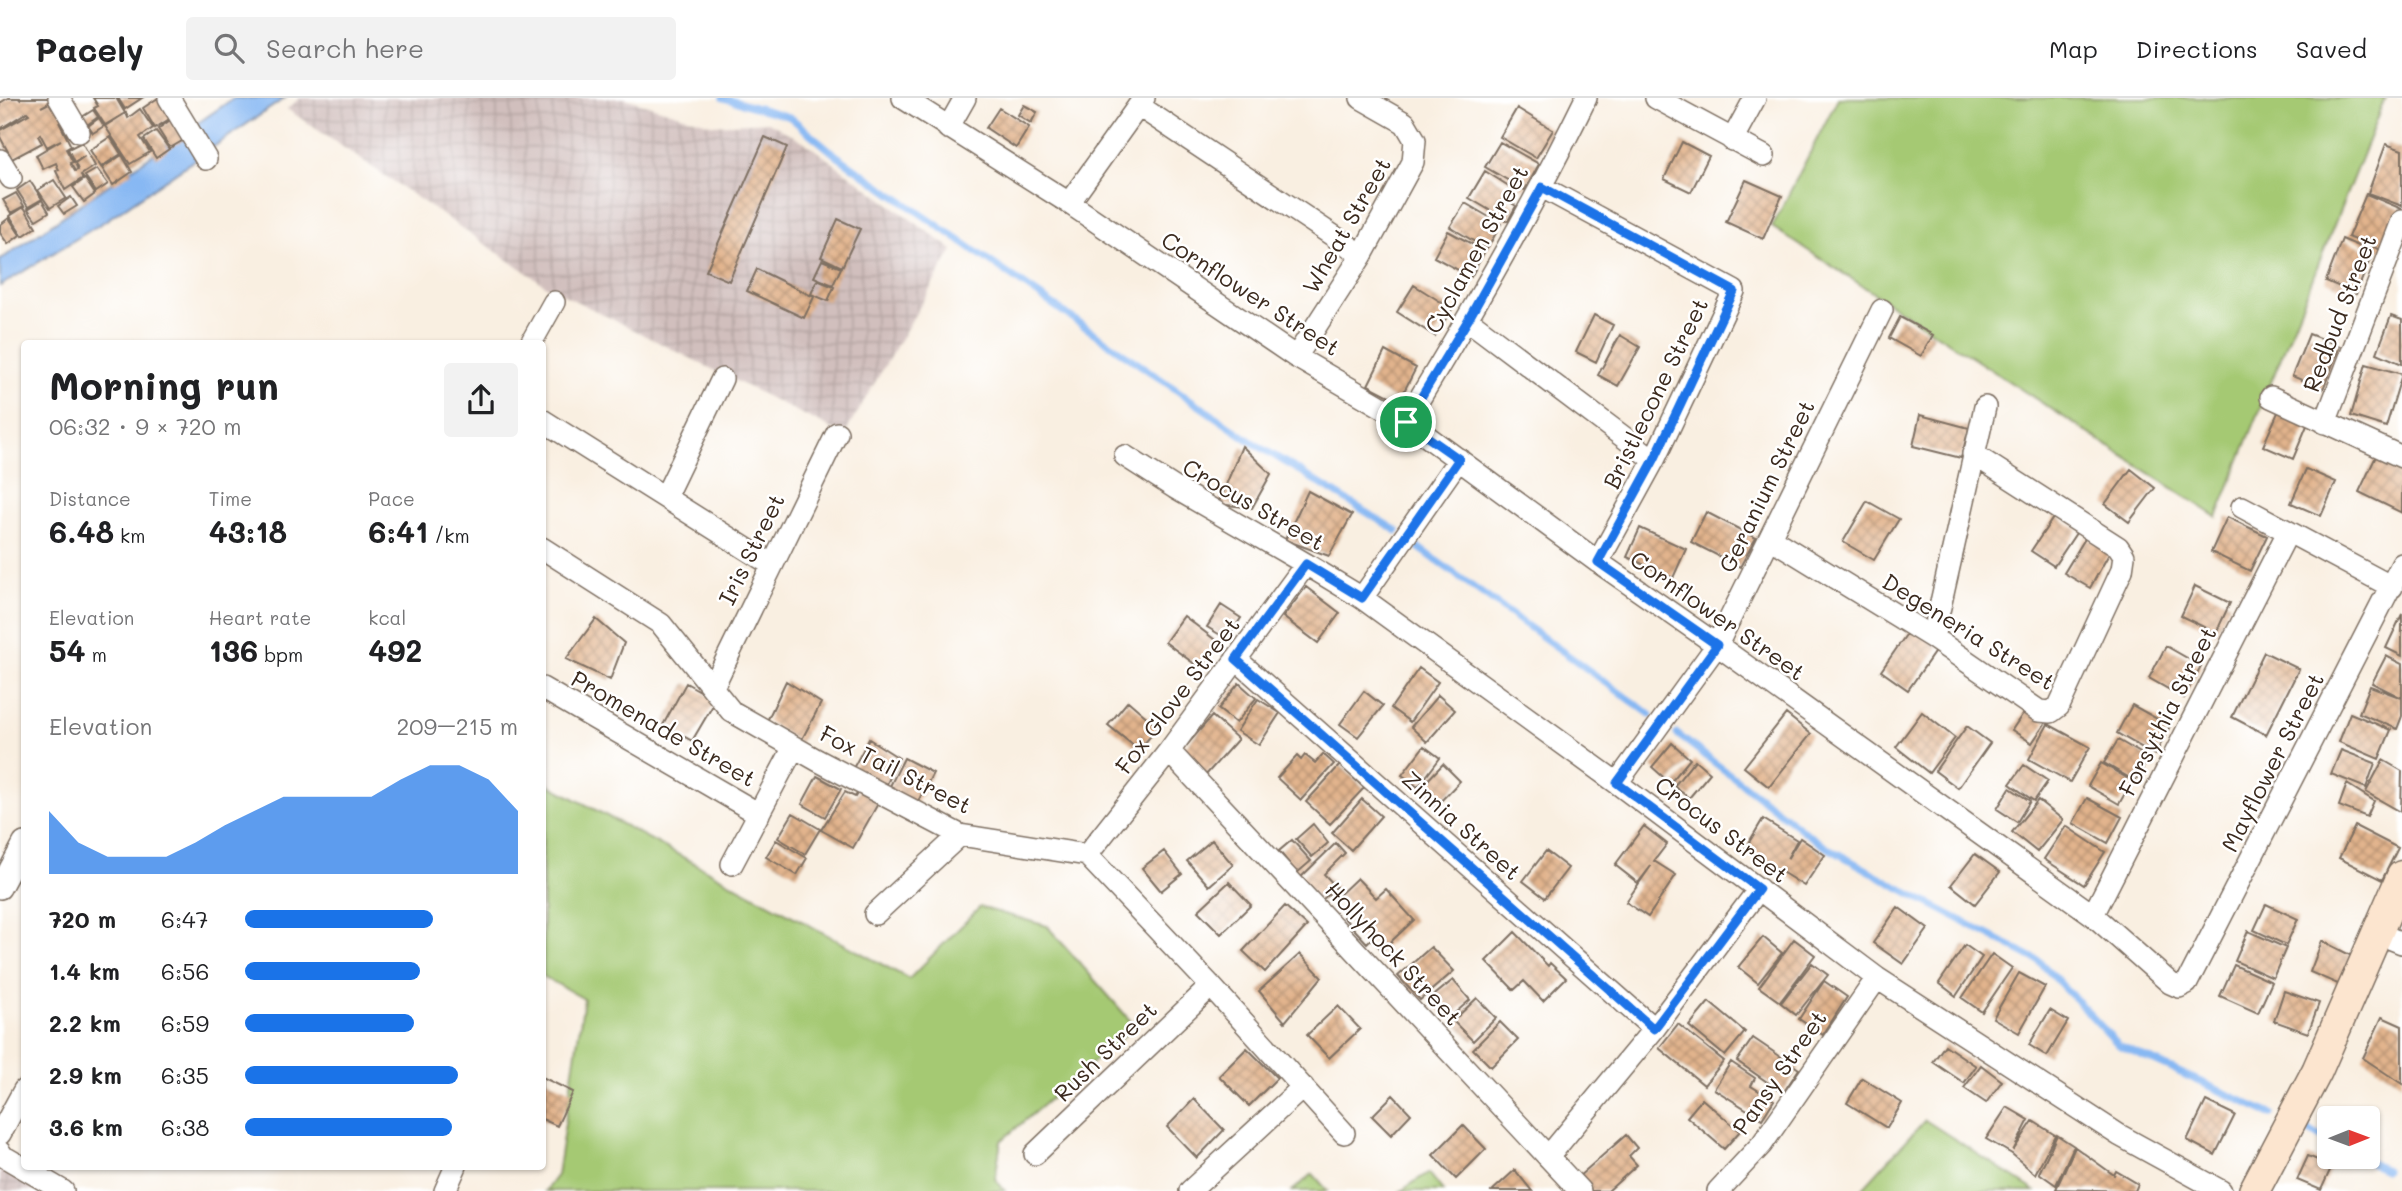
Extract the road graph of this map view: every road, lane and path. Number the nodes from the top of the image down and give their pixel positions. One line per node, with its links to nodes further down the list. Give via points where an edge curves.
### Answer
1 (59, 98): 11 (street)
2 (169, 98): 14 (street)
3 (903, 98): 10 (street, Cornflower Street)
4 (965, 98): 10 (street)
5 (1361, 98): 18 (street, Wheat Street, via 1405,123 1415,141 1413,162)
6 (1587, 98): 15 (street, Cyclamen Street)
7 (1656, 98): 12 (street)
8 (1755, 98): 12 (street)
9 (1142, 102): 16 (street); 18 (street)
10 (948, 128): 16 (street, Cornflower Street)
11 (79, 132)
12 (1732, 140): 13 (street)
13 (1764, 156)
14 (205, 157)
15 (1542, 187): 21 (street, Cyclamen Street); 35 (street, Bristlecone Street, via 1734,291)
16 (1069, 203): 23 (street, Cornflower Street)
17 (2402, 221): 29 (street, Redbud Street)
18 (1362, 255): 23 (street, Wheat Street)
19 (554, 302): 22 (street)
20 (1882, 310): 39 (street, Geranium Street)
21 (1468, 320): 28 (street, Cyclamen Street); 35 (street)
22 (533, 340)
23 (1296, 357): 28 (street, Cornflower Street)
24 (722, 379): 36 (street)
25 (2272, 397): 29 (street)
26 (1985, 407): 31 (street)
27 (546, 422): 36 (street)
28 (1406, 422): 34 (street, Cornflower Street)
29 (2325, 423): 33 (street)
30 (837, 433): 44 (street, Iris Street)
31 (1973, 454): 47 (street); 47 (street, Degeneria Street, via 2118,547 2124,556 2122,570 2059,706 2051,712 2039,711)
32 (1125, 456): 42 (street, Crocus Street)
33 (2402, 457)
34 (1459, 459): 41 (street, Cornflower Street); 46 (street)
35 (1654, 460): 41 (street, Bristlecone Street)
36 (666, 497): 44 (street)
37 (2242, 507): 38 (street)
38 (2288, 532): 45 (street); 64 (street, Forsythia Street)
39 (1770, 538): 47 (street, Degeneria Street); 48 (street, Geranium Street)
40 (546, 551): 50 (street, Fox Tail Street, via 661,624)
41 (1598, 562): 48 (street, Cornflower Street)
42 (1306, 564): 46 (street, Crocus Street); 49 (street, Fox Glove Street)
43 (2402, 564): 45 (street, Mayflower Street)
44 (772, 565): 50 (street, Iris Street)
45 (2392, 587): 67 (street, Mayflower Street)
46 (1362, 598): 54 (street, Crocus Street)
47 (1933, 638)
48 (1717, 645): 54 (street, Geranium Street); 64 (street, Cornflower Street)
49 (1236, 659): 53 (street, Fox Glove Street); 69 (street, Zinnia Street)
50 (713, 687): 52 (street, Fox Tail Street, via 731,710)
51 (546, 690): 55 (street, Promenade Street)
52 (794, 747): 55 (street); 56 (street, Fox Tail Street)
53 (1169, 751): 58 (street, Fox Glove Street); 76 (street, Hollyhock Street)
54 (1617, 783): 62 (street, Crocus Street)
55 (759, 814): 59 (street)
56 (960, 835): 58 (street, Fox Tail Street); 63 (street)
57 (21, 849): 61 (street)
58 (1087, 855): 68 (street)
59 (732, 864)
60 (2402, 876): 65 (street)
61 (0, 888)
62 (1759, 889): 66 (street, Crocus Street); 69 (street)
63 (875, 914)
64 (2093, 915): 67 (street, Cornflower Street, via 2170,983)
65 (2389, 938): 86 (street)
66 (1877, 978): 84 (street, Pansy Street, via 1762,1144); 85 (street, Crocus Street, via 2119,1135)
67 (2187, 984)
68 (1211, 986): 70 (street); 75 (street, Rush Street)
69 (1654, 1029): 76 (street)
70 (1303, 1087): 72 (street); 82 (street)
71 (21, 1096): 73 (street)
72 (1343, 1133)
73 (0, 1134)
74 (2, 1154): 77 (street)
75 (1035, 1154)
76 (1548, 1157): 83 (street, Hollyhock Street)
77 (21, 1166)
78 (28, 1170): 80 (street)
79 (454, 1170): 81 (street)
80 (63, 1191)
81 (445, 1191)
82 (1190, 1191)
83 (1580, 1191)
84 (1718, 1191)
85 (2221, 1191)
86 (2254, 1191)

